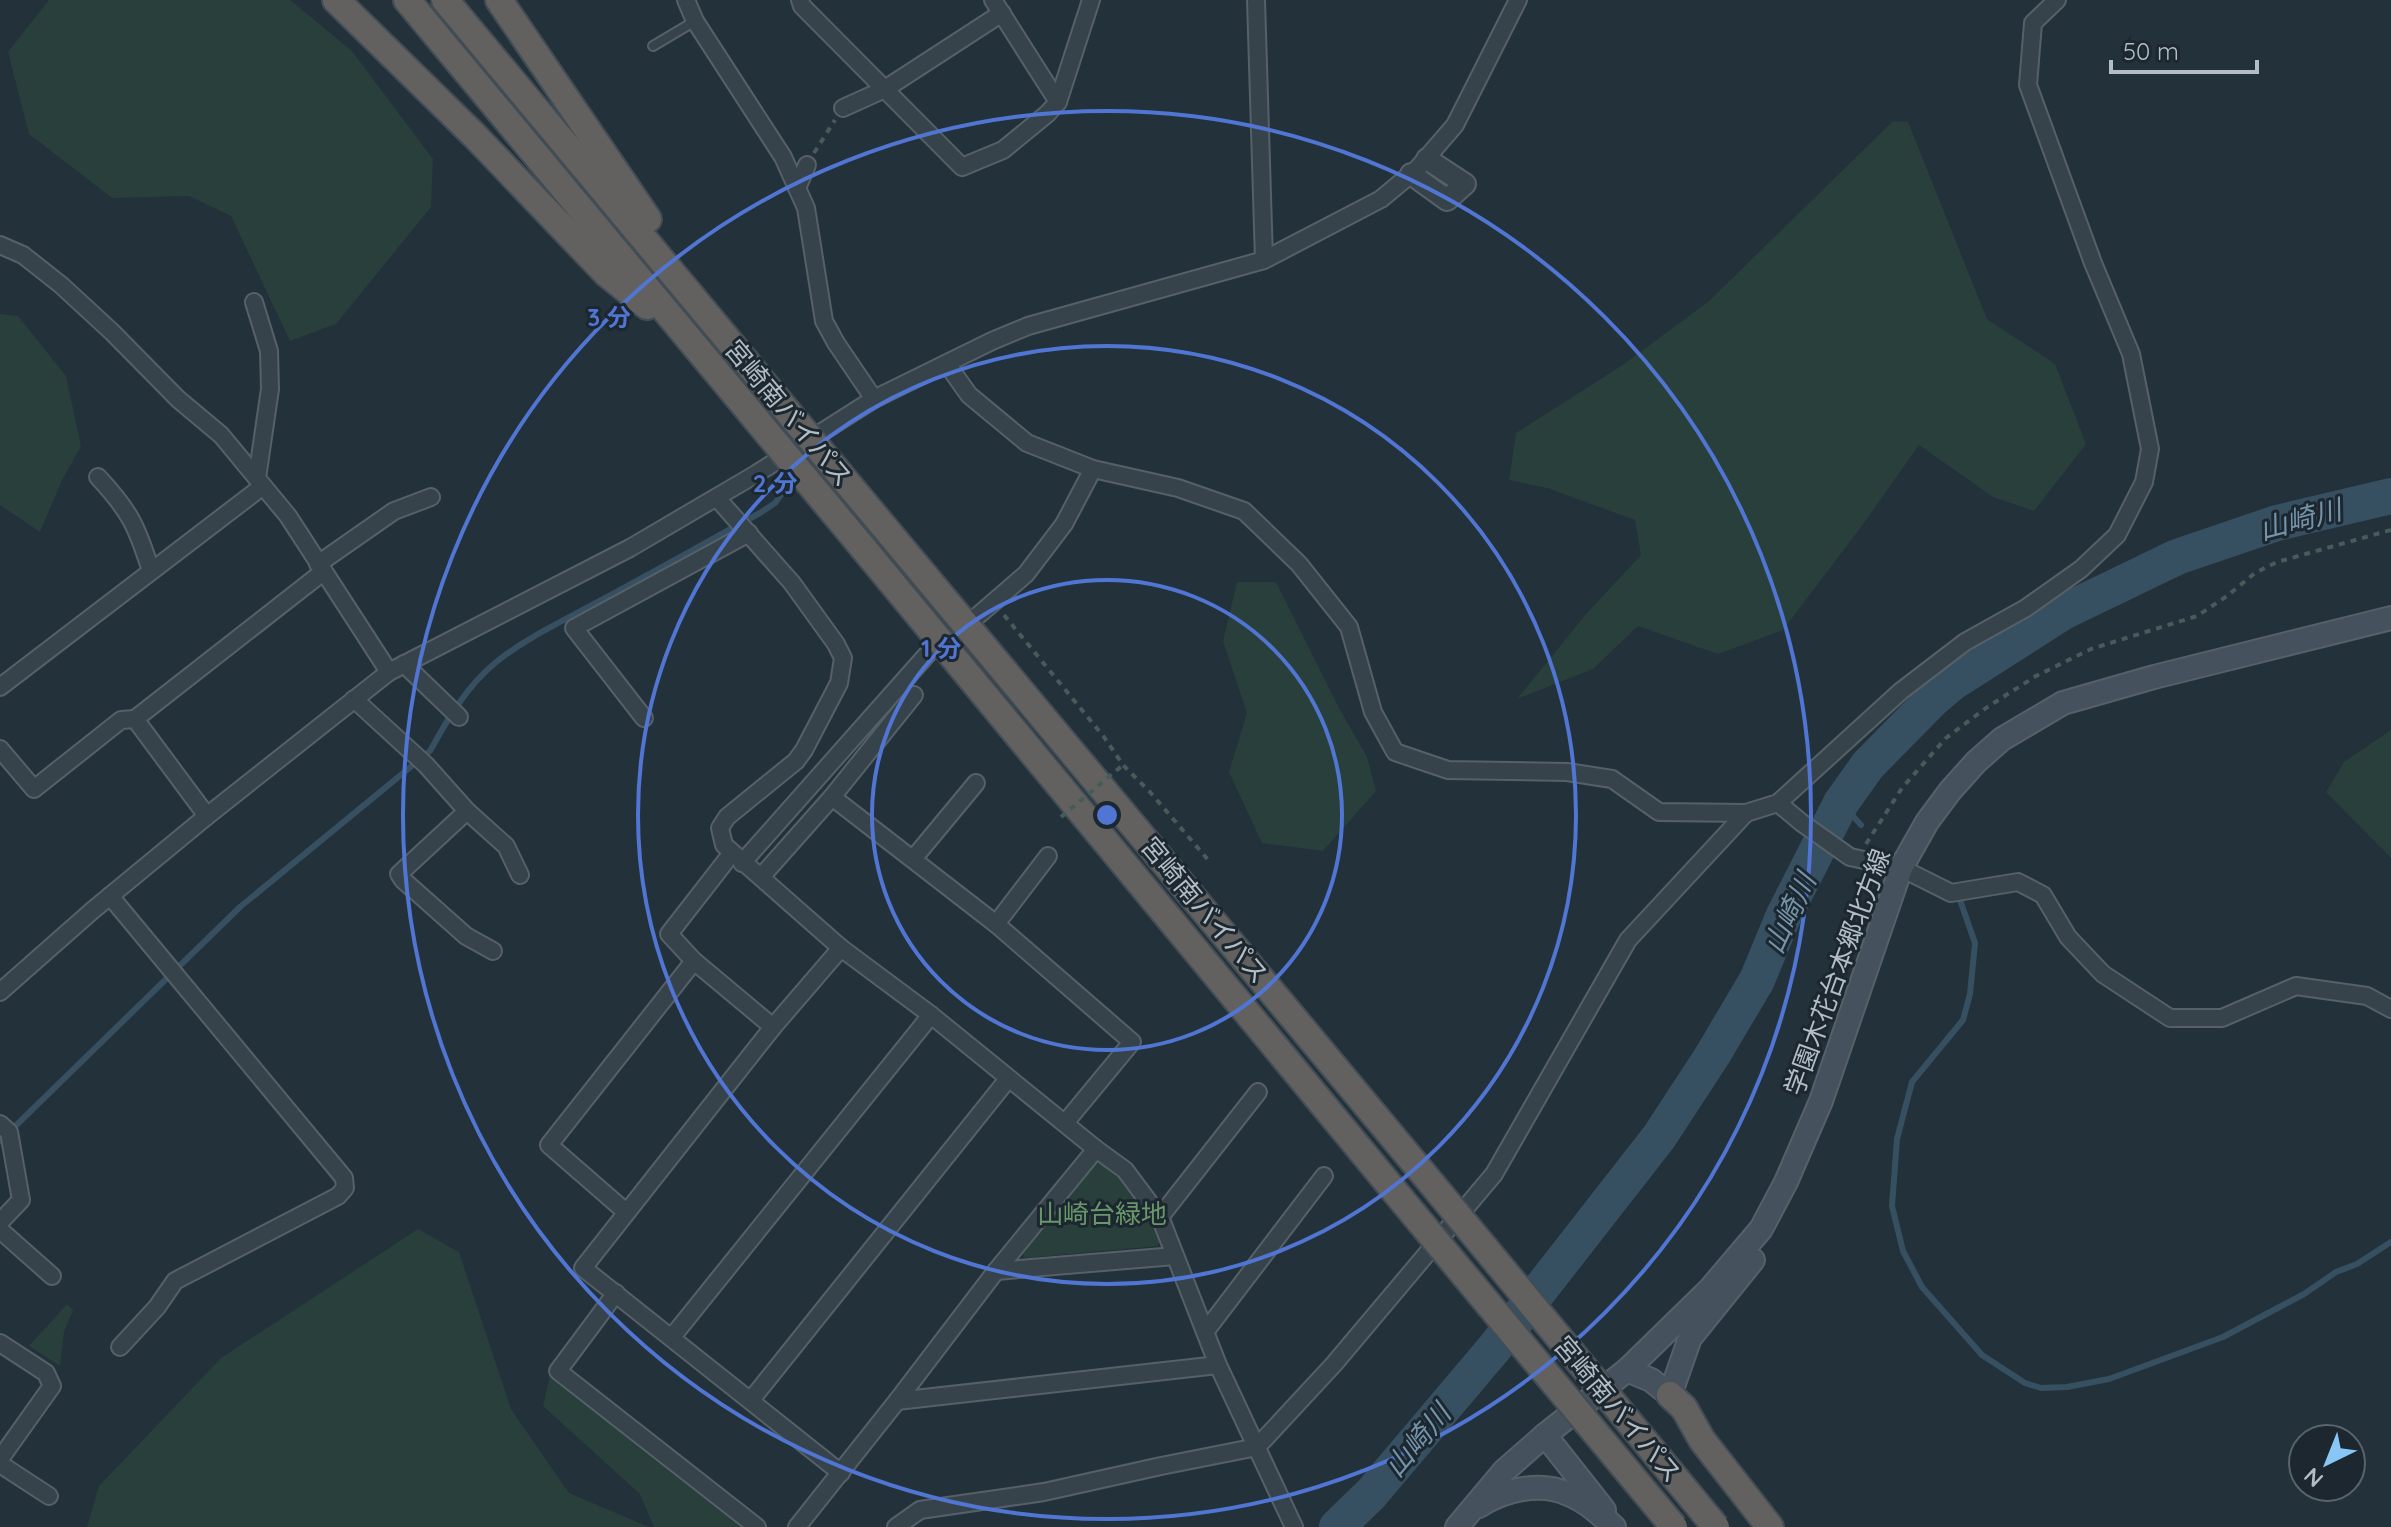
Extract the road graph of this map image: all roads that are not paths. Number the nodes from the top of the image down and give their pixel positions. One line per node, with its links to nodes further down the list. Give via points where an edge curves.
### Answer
1 (336, 0): 25 (highway, via 606,273)
2 (407, 0): 25 (highway, 宮崎南バイパス)
3 (445, 0): 24 (highway, 宮崎南バイパス)
4 (499, 0): 24 (highway, via 681,264)
5 (686, 0): 12 (street)
6 (800, 0): 14 (street)
7 (1091, 0): 15 (street)
8 (1256, 0): 22 (street)
9 (1518, 0): 17 (street, via 1455,125)
10 (2057, 0): 50 (street, via 2033,23 2028,85 2131,354 2150,449 2144,482 2117,535 2081,569 1965,642 1901,691)
11 (998, 6): 14 (street); 15 (street)
12 (695, 21): 13 (lane); 20 (street, via 783,157)
13 (653, 46)
14 (885, 89): 15 (street, via 962,167 1003,150); 16 (street)
15 (1058, 102)
16 (843, 108)
17 (1427, 159): 19 (street); 19 (street, via 1465,184 1447,200)
18 (807, 165): 20 (street)
19 (1411, 174): 22 (street, via 1381,199)
20 (797, 188): 27 (street, via 806,208 824,321)
21 (0, 245): 30 (street, via 23,255 61,285 221,435)
22 (1264, 260): 26 (street, via 1028,326)
23 (254, 302): 30 (street, via 269,351)
24 (715, 324): 37 (highway, 宮崎南バイパス, bridge)
25 (690, 341): 38 (highway, 宮崎南バイパス, bridge)
26 (947, 364): 27 (street); 28 (street, via 969,395 1027,443)
27 (874, 399): 32 (street)
28 (1093, 469): 37 (street, via 1064,524 1026,574); 52 (street, via 1178,488 1244,511 1299,564 1349,627 1373,712 1395,752 1448,770 1567,772 1612,779 1659,812)
29 (98, 477): 35 (street, via 122,503 139,533)
30 (260, 482): 34 (street); 35 (street)
31 (431, 497): 34 (street, via 394,511)
32 (717, 498): 33 (street); 39 (street)
33 (749, 533): 45 (street, via 574,628); 55 (street, via 792,583 843,658 839,683 796,761 720,828 724,845)
34 (320, 568): 40 (street); 46 (street)
35 (151, 571): 41 (street)
36 (2391, 618): 57 (main road, 学園木花台本郷北方線, via 2063,703 2002,739 1976,762 1927,822)
37 (967, 625): 106 (highway, 宮崎南バイパス, bridge)
38 (939, 641): 55 (street); 105 (highway, 宮崎南バイパス, bridge)
39 (404, 664): 40 (street); 44 (street)
40 (389, 672): 43 (street)
41 (0, 687)
42 (914, 695): 49 (street)
43 (354, 699): 51 (street); 53 (street)
44 (455, 713)
45 (644, 718)
46 (135, 719): 47 (street, via 121,720 34,789); 53 (street)
47 (0, 749)
48 (976, 783): 56 (street)
49 (832, 797): 56 (street); 59 (street)
50 (1778, 803): 52 (street); 57 (street, via 1853,858)
51 (467, 811): 58 (street, via 506,846); 63 (street, via 399,874 466,936)
52 (1746, 813): 95 (street, via 1628,940 1494,1174)
53 (207, 816): 60 (street)
54 (1048, 856): 61 (street)
55 (737, 858): 59 (street); 64 (street, via 669,934)
56 (913, 859): 61 (street)
57 (1901, 868): 66 (street, via 1951,893 2018,882 2043,895 2068,937 2103,974 2170,1018 2222,1018 2296,986 2367,996); 79 (main road, 学園木花台本郷北方線, via 1821,1101)
58 (520, 875)
59 (761, 877): 62 (street)
60 (110, 896): 65 (street); 88 (street, via 344,1178 345,1188 175,1281)
61 (996, 924): 71 (street, via 1132,1042)
62 (841, 948): 67 (street); 68 (street)
63 (493, 951)
64 (694, 961): 68 (street); 76 (street, via 549,1145)
65 (0, 992)
66 (2391, 1009)
67 (931, 1015): 69 (street); 86 (street)
68 (773, 1027): 76 (street)
69 (1008, 1079): 71 (street); 92 (street)
70 (1258, 1092): 77 (street)
71 (1065, 1123): 74 (street)
72 (0, 1124): 73 (street, via 9,1132)
73 (5, 1149): 78 (street, via 21,1200)
74 (1096, 1149): 77 (street, via 1125,1170); 82 (street)
75 (1324, 1176): 85 (street)
76 (626, 1212): 84 (street, via 583,1268)
77 (1160, 1217): 81 (street)
78 (0, 1222)
79 (1761, 1229): 90 (main road, 学園木花台本郷北方線, via 1710,1289); 91 (main road, via 1754,1258 1690,1338)
80 (0, 1230): 83 (street)
81 (1175, 1256): 82 (street); 85 (street)
82 (996, 1271): 93 (street)
83 (52, 1276)
84 (616, 1293): 86 (street); 100 (street, via 558,1371)
85 (1205, 1332): 89 (street)
86 (672, 1337): 92 (street)
87 (0, 1343): 96 (street, via 46,1373 52,1386)
88 (120, 1347)
89 (1218, 1365): 93 (street); 95 (street)
90 (1627, 1370): 91 (main road); 94 (main road, 学園木花台本郷北方線)
91 (1670, 1395): 107 (highway)
92 (751, 1400): 97 (street)
93 (897, 1401): 97 (street)
94 (1545, 1435): 99 (main road, 学園木花台本郷北方線, via 1504,1471); 104 (main road)
95 (1257, 1447): 102 (street, via 1044,1492 920,1510); 103 (street)
96 (0, 1462): 98 (street)
97 (841, 1473): 101 (street)
98 (49, 1496)
99 (1462, 1520): 104 (main road, via 1494,1496 1546,1488 1567,1493)
100 (757, 1527)
101 (797, 1527)
102 (896, 1527)
103 (1294, 1527)
104 (1616, 1527)
105 (1674, 1527)
106 (1716, 1527)
107 (1770, 1527)

